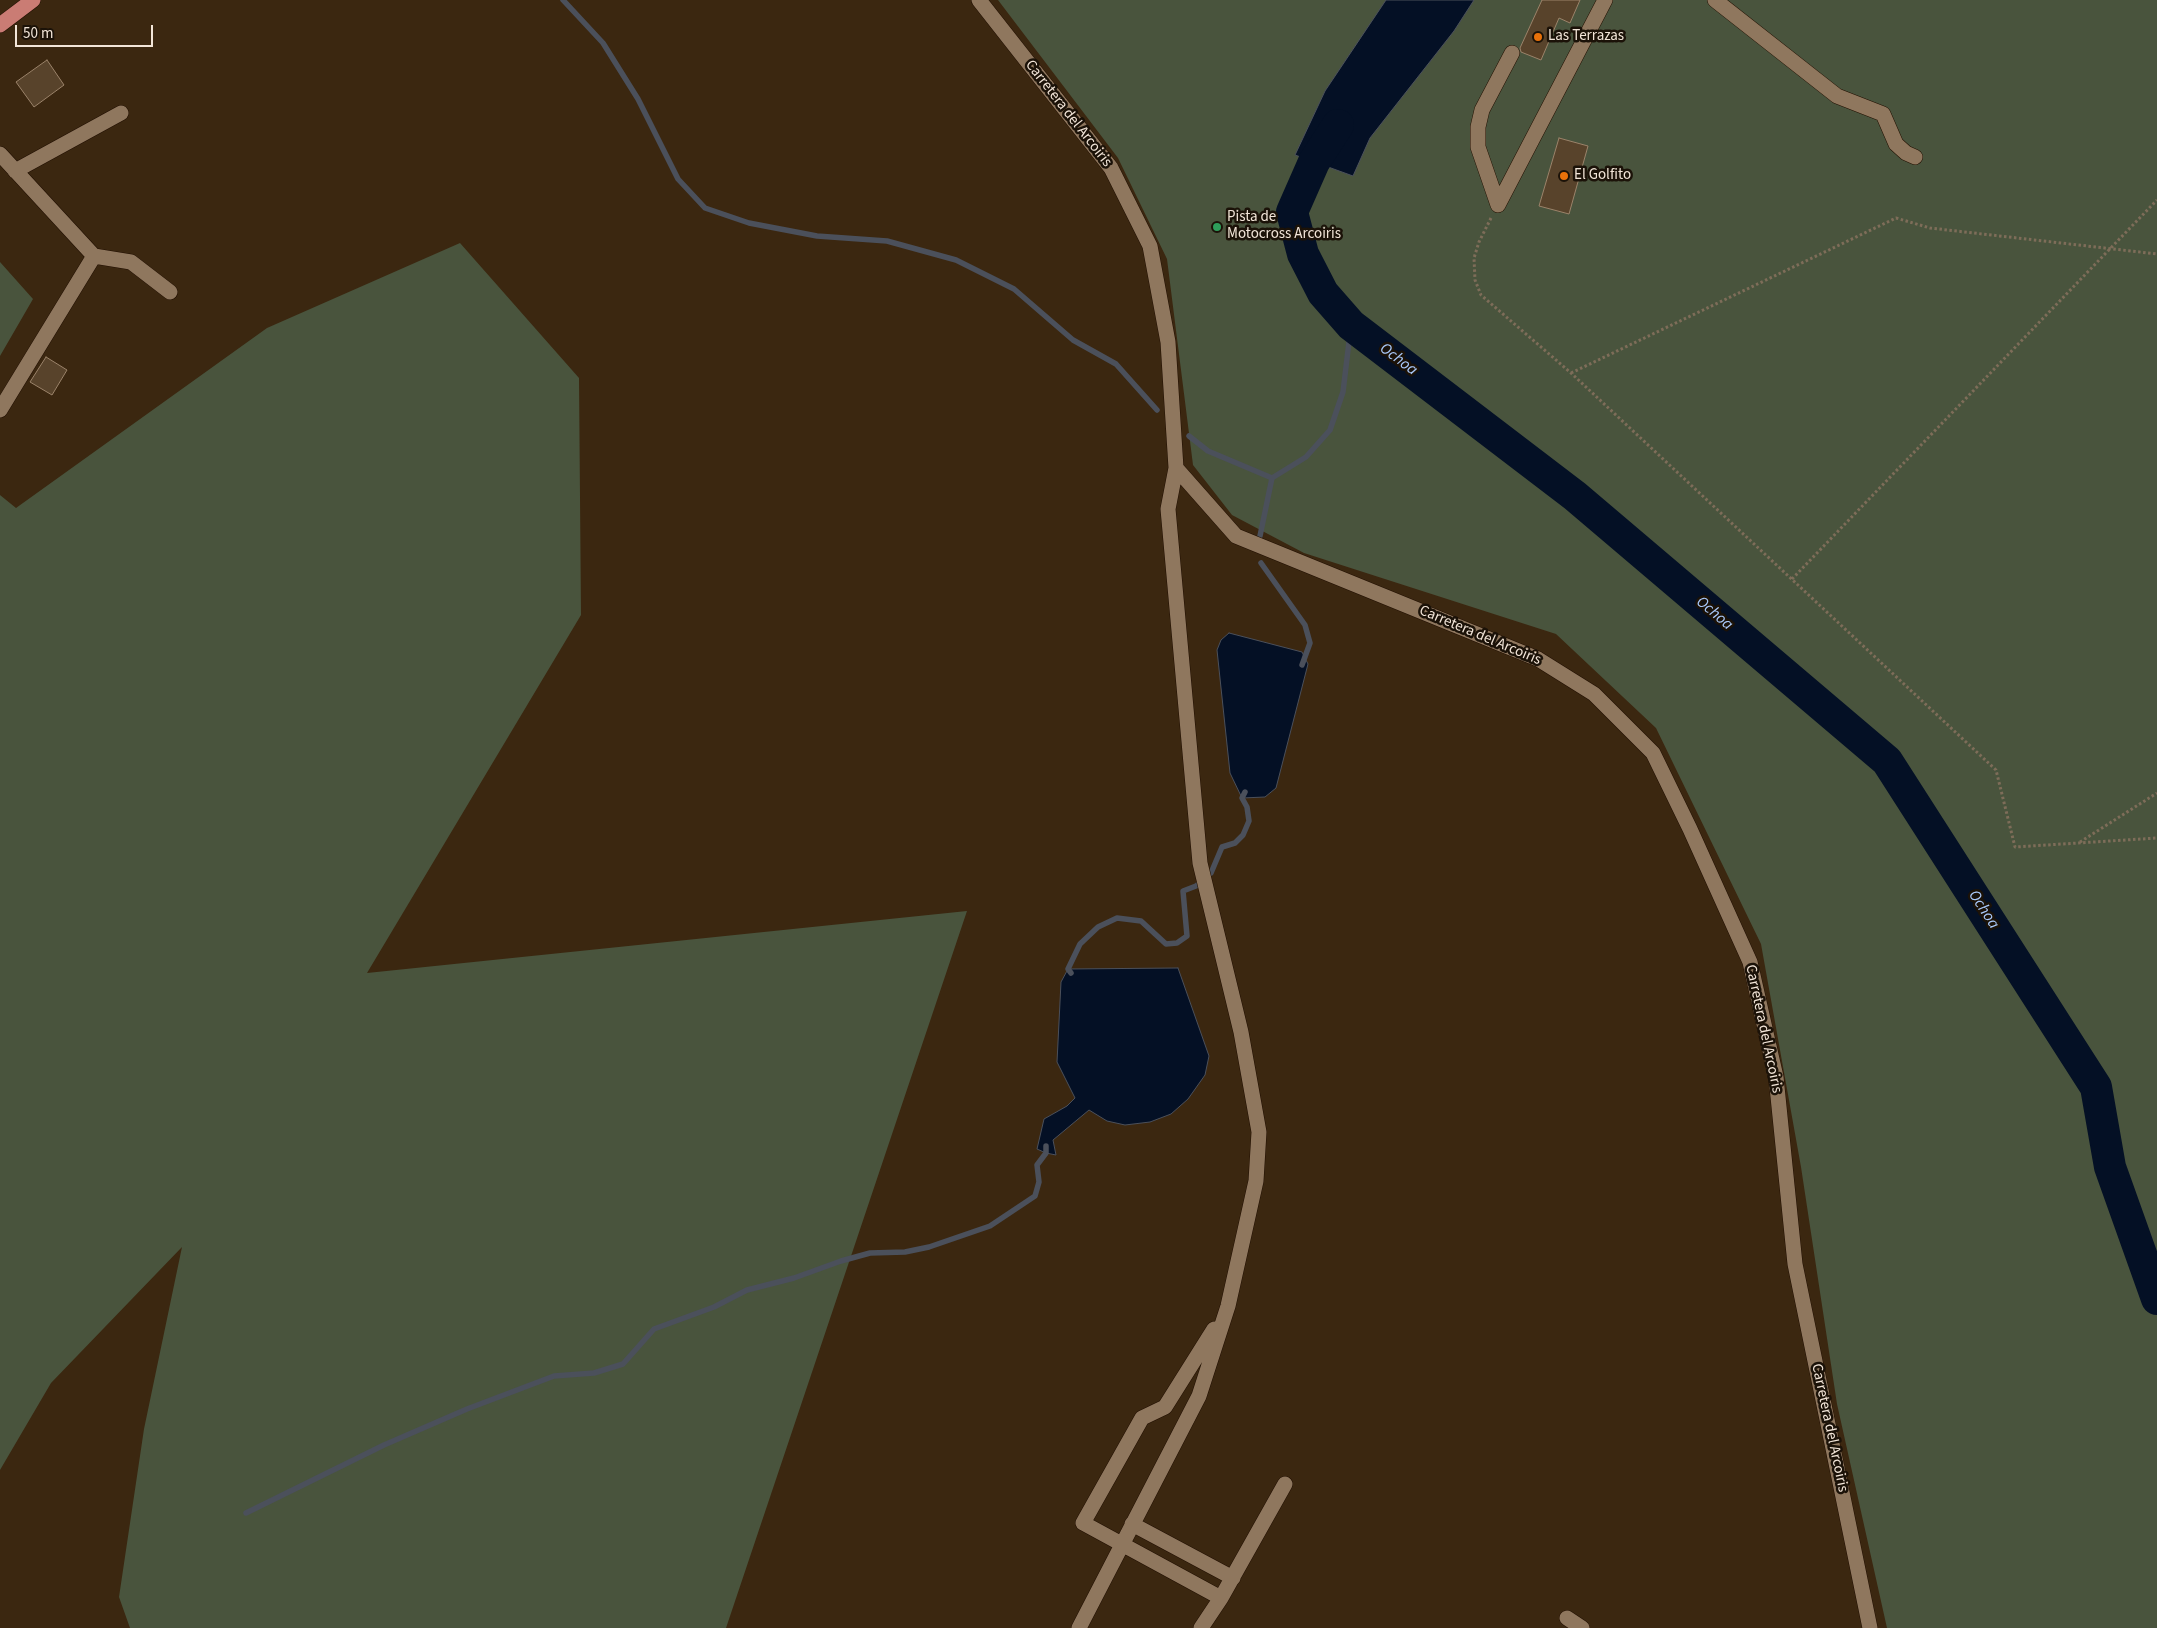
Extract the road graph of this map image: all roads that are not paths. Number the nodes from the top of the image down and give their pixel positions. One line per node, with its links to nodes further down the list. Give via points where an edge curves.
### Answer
1 (33, 0): 5 (main road)
2 (979, 0): 14 (street, Carretera del Arcoiris, via 1111,168 1150,246 1168,342)
3 (1605, 0): 6 (street, via 1498,205 1478,147 1478,127 1482,110)
4 (1715, 0): 9 (street, via 1837,96 1883,114 1896,144)
5 (0, 25)
6 (1512, 53)
7 (121, 113): 10 (street)
8 (0, 154): 10 (street)
9 (1915, 157)
10 (15, 171): 11 (street)
11 (94, 256): 12 (street, via 131,262); 13 (street)
12 (170, 292)
13 (0, 410)
14 (1176, 468): 15 (street, via 1168,509 1200,866 1241,1032 1259,1132 1256,1181); 25 (street, Carretera del Arcoiris, via 1236,536 1538,659 1594,694 1653,752 1750,962 1776,1077 1795,1264)
15 (1228, 1306): 17 (street, via 1199,1396); 18 (street, via 1165,1407 1142,1418 1083,1523)
16 (1285, 1484): 19 (street)
17 (1132, 1524): 18 (street); 19 (street)
18 (1122, 1544): 20 (street); 23 (street)
19 (1233, 1578): 20 (street)
20 (1221, 1598): 22 (street)
21 (1567, 1618): 24 (street)
22 (1208, 1626)
23 (1079, 1628)
24 (1582, 1628)
25 (1870, 1628)

